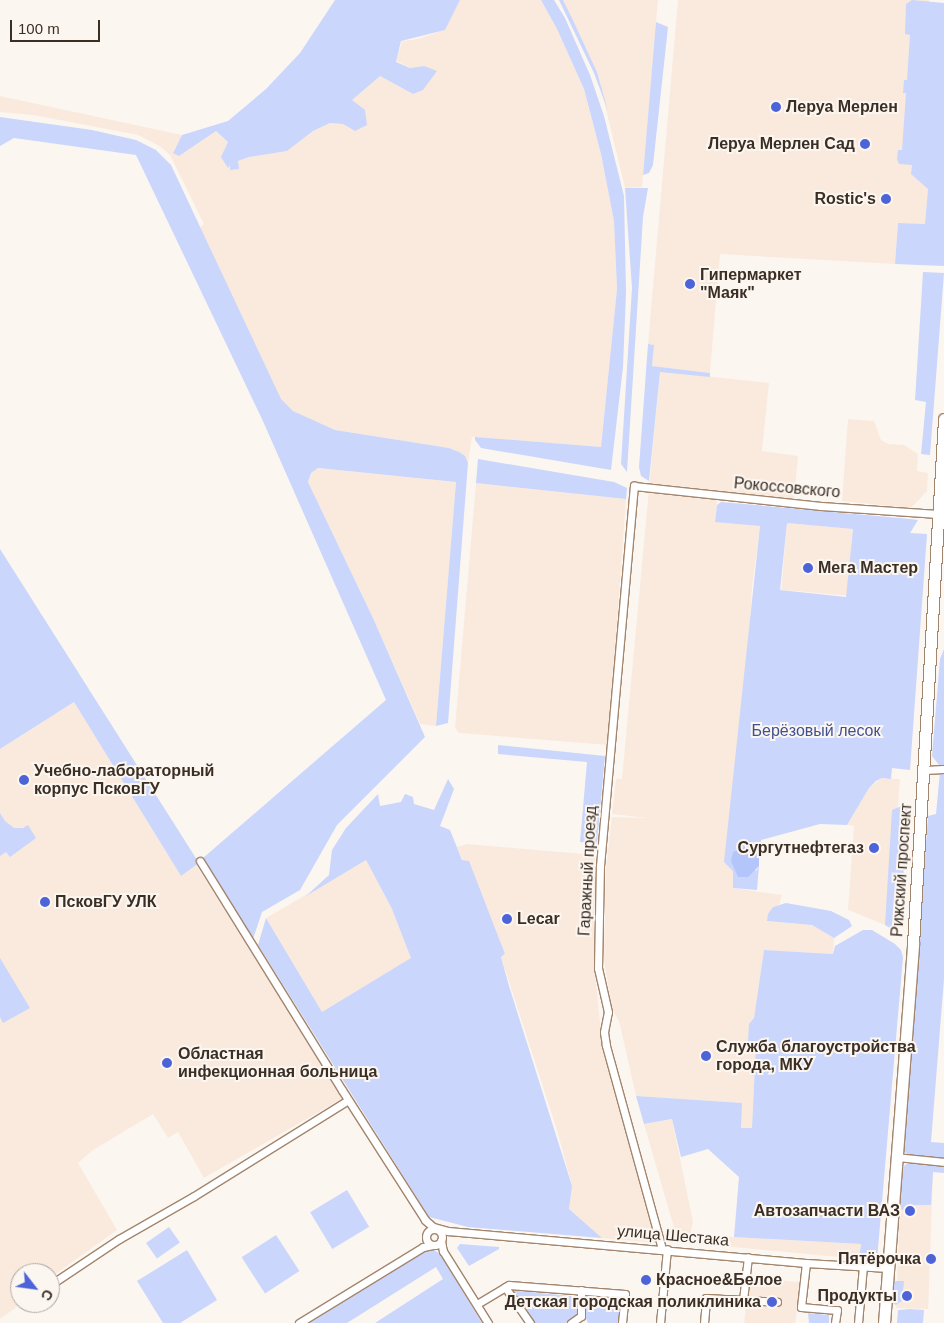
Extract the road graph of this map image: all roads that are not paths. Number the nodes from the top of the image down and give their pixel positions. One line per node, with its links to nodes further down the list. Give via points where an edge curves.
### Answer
1 (944, 420): 3 (highway, Рижский проспект)
2 (634, 486): 3 (street, Рокоссовского, via 821,506); 15 (street, Гаражный проезд, via 600,866 598,968 608,1012 604,1032 606,1045)
3 (938, 514): 5 (highway, Рижский проспект)
4 (944, 769): 5 (street)
5 (924, 770): 8 (highway, Рижский проспект)
6 (200, 861): 7 (street)
7 (348, 1100): 10 (street); 20 (street)
8 (896, 1157): 9 (street); 19 (highway, Рижский проспект)
9 (944, 1162)
10 (426, 1220): 11 (street); 12 (street)
11 (437, 1229): 12 (street); 13 (street, улица Шестака); 14 (street, via 441,1232)
12 (427, 1232): 14 (street)
13 (455, 1232): 14 (street, улица Шестака); 15 (street, улица Шестака)
14 (433, 1243): 25 (street, via 443,1251); 26 (street, улица Шестака)
15 (665, 1249): 16 (street, улица Шестака); 31 (street)
16 (748, 1257): 17 (street, улица Шестака); 23 (street)
17 (806, 1263): 18 (street, улица Шестака); 33 (street, via 802,1307 837,1310)
18 (863, 1266): 19 (street, улица Шестака); 34 (street)
19 (888, 1268): 35 (highway, Рижский проспект)
20 (60, 1278)
21 (505, 1287): 22 (street); 25 (street); 28 (street)
22 (581, 1290): 29 (street, via 580,1316); 30 (street, via 625,1294)
23 (744, 1300): 24 (street); 32 (street, via 706,1298)
24 (777, 1302)
25 (477, 1304): 27 (street)
26 (299, 1323)
27 (488, 1323)
28 (530, 1323)
29 (572, 1323)
30 (622, 1323)
31 (660, 1323)
32 (704, 1323)
33 (835, 1323)
34 (858, 1323)
35 (884, 1323)

